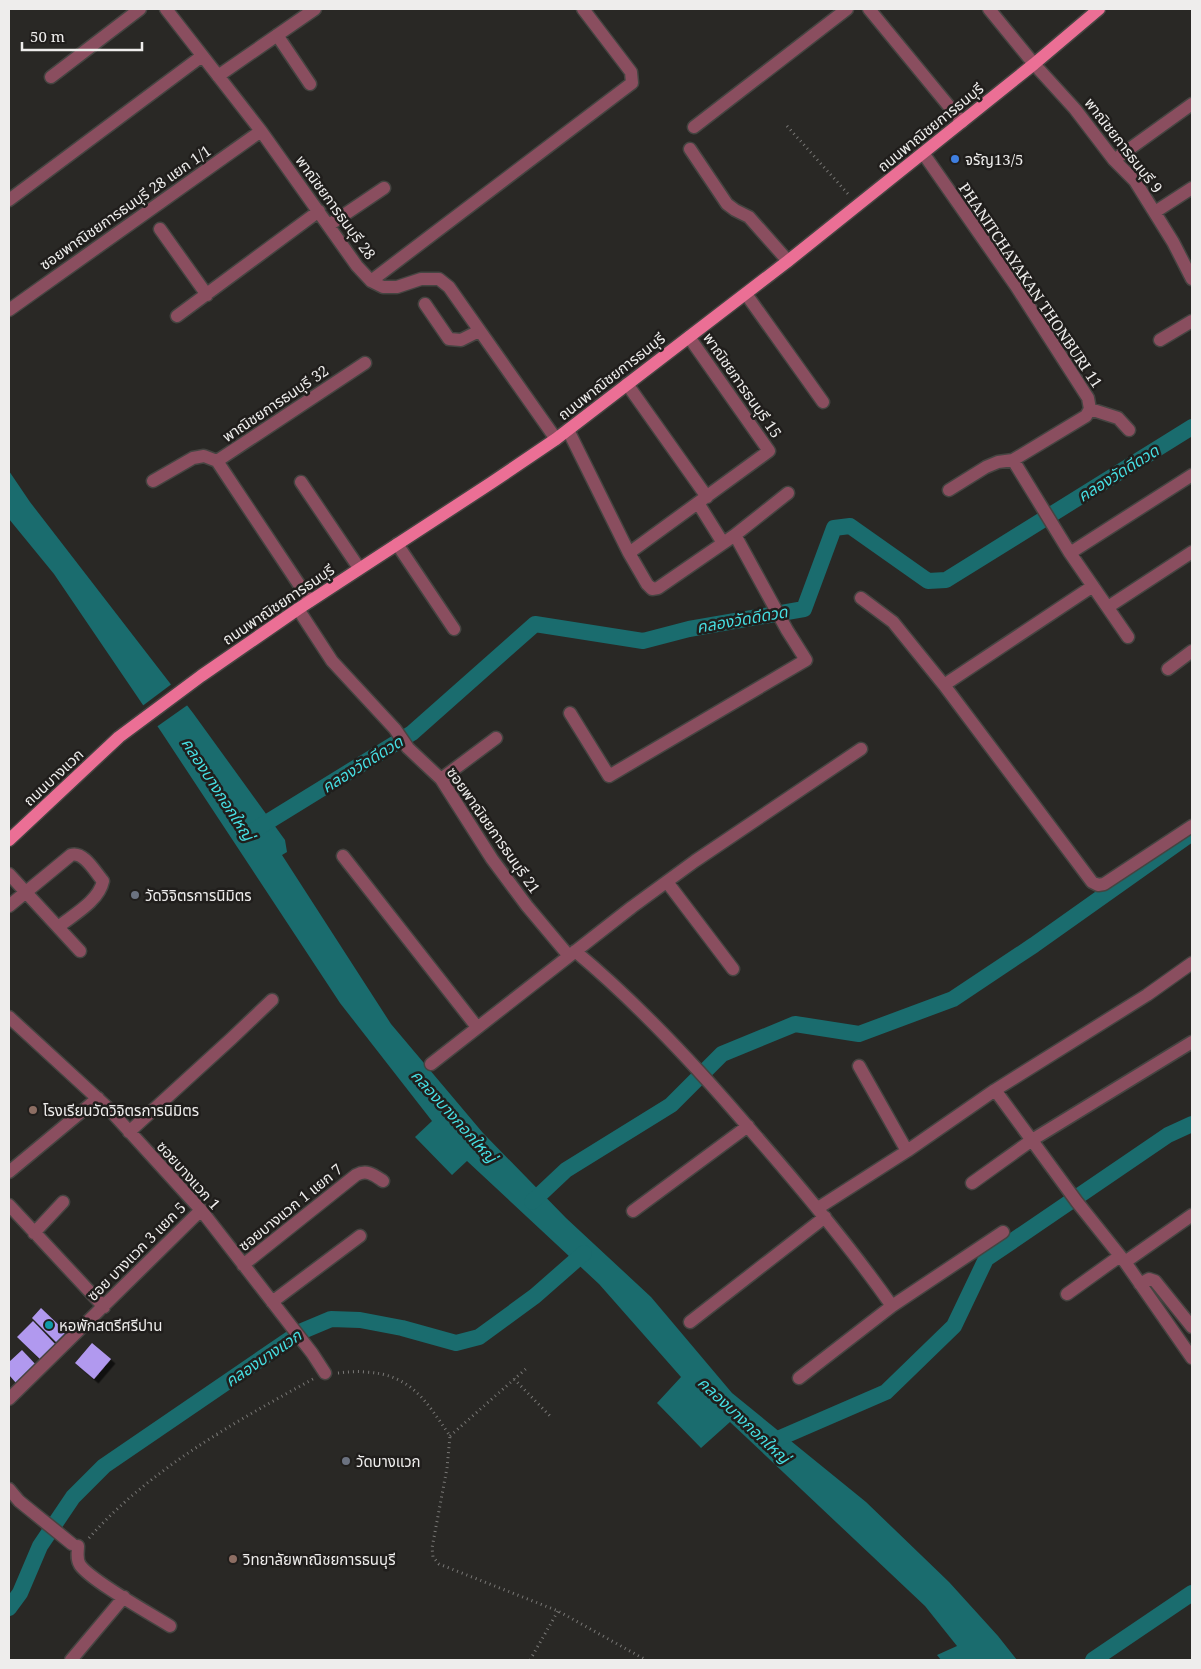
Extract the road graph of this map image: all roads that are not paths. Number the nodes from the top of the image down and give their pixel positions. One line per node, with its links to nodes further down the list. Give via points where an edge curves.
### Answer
1 (140, 9): 13 (street)
2 (166, 9): 10 (street, พาณิชยการธนบุรี 28)
3 (315, 9): 9 (street)
4 (583, 9): 31 (street, via 631,72 632,83)
5 (848, 9): 17 (street)
6 (869, 9): 16 (street)
7 (989, 9): 11 (street, พาณิชยการธนบุรี 9)
8 (1099, 9): 11 (main road, ถนนพาณิชยการธนบุรี)
9 (277, 35): 12 (street); 14 (street)
10 (202, 56): 12 (street, พาณิชยการธนบุรี 28); 24 (street)
11 (1034, 64): 16 (main road, ถนนพาณิชยการธนบุรี); 21 (street, พาณิชยการธนบุรี 9, via 1075,109)
12 (218, 76): 18 (street, พาณิชยการธนบุรี 28)
13 (51, 77)
14 (310, 84)
15 (1192, 104): 21 (street)
16 (962, 122): 20 (main road, ถนนพาณิชยการธนบุรี)
17 (694, 127)
18 (261, 131): 25 (street, พาณิชยการธนบุรี 28); 35 (street, ซอยพาณิชยการธนบุรี 28 แยก 1/1)
19 (690, 149): 29 (street, via 727,204 749,217)
20 (923, 153): 29 (main road, ถนนพาณิชยการธนบุรี); 44 (street, PHANITCHAYAKAN THONBURI 11, via 1016,286 1088,398)
21 (1114, 160): 26 (street, พาณิชยการธนบุรี 9, via 1135,181)
22 (384, 188): 27 (street)
23 (1192, 188): 26 (street)
24 (9, 200)
25 (319, 212): 27 (street, พาณิชยการธนบุรี 28); 33 (street)
26 (1155, 212): 30 (street, พาณิชยการธนบุรี 9)
27 (329, 225): 31 (street, พาณิชยการธนบุรี 28, via 357,266)
28 (160, 229): 33 (street)
29 (788, 261): 32 (main road, ถนนพาณิชยการธนบุรี)
30 (1192, 279)
31 (371, 280): 38 (street, พาณิชยการธนบุรี 28, via 383,287 397,287 439,279)
32 (746, 294): 39 (main road, ถนนพาณิชยการธนบุรี); 43 (street)
33 (207, 296): 36 (street)
34 (425, 304): 38 (street, via 449,339 461,340)
35 (9, 310)
36 (177, 316)
37 (1192, 321): 40 (street)
38 (479, 331): 47 (street, พาณิชยการธนบุรี 28)
39 (689, 337): 42 (main road, ถนนพาณิชยการธนบุรี); 55 (street, พาณิชยการธนบุรี 15, via 769,451)
40 (1160, 340)
41 (366, 363): 49 (street, พาณิชยการธนบุรี 32)
42 (627, 384): 45 (main road, ถนนพาณิชยการธนบุรี); 55 (street)
43 (823, 402)
44 (1090, 409): 46 (street, via 1118,418); 48 (street, PHANITCHAYAKAN THONBURI 11, via 1086,416)
45 (568, 430): 47 (main road, ถนนพาณิชยการธนบุรี); 60 (street)
46 (1129, 430)
47 (556, 439): 58 (main road, ถนนพาณิชยการธนบุรี)
48 (1013, 460): 53 (street, PHANITCHAYAKAN THONBURI 11, via 986,467); 61 (street)
49 (217, 462): 51 (street, via 204,456 193,458); 65 (street, พาณิชยการธนบุรี 32)
50 (1192, 475): 61 (street)
51 (153, 481)
52 (301, 482): 62 (street)
53 (949, 490)
54 (788, 493): 56 (street)
55 (702, 500): 57 (street); 60 (street)
56 (735, 535): 57 (street); 73 (street, via 806,660 608,776)
57 (723, 543): 60 (street, via 652,589)
58 (397, 544): 62 (main road, ถนนพาณิชยการธนบุรี); 68 (street)
59 (1192, 552): 66 (street)
60 (629, 553)
61 (1070, 553): 63 (street)
62 (359, 568): 65 (main road, ถนนพาณิชยการธนบุรี)
63 (1093, 586): 66 (street); 72 (street)
64 (861, 598): 72 (street, via 893,622)
65 (310, 601): 67 (main road, ถนนพาณิชยการธนบุรี)
66 (1108, 607): 69 (street)
67 (298, 609): 74 (main road, ถนนพาณิชยการธนบุรี); 77 (street, ซอยพาณิชยการธนบุรี 21, via 332,661 395,729 408,748)
68 (454, 629)
69 (1128, 637)
70 (1192, 651): 71 (street)
71 (1168, 669)
72 (944, 685): 78 (street, via 1092,882 1104,884)
73 (570, 714)
74 (119, 737): 79 (main road, ถนนบางแวก)
75 (496, 738): 77 (street)
76 (861, 749): 82 (street)
77 (441, 779): 87 (street, ซอยพาณิชยการธนบุรี 21, via 492,858 528,906)
78 (1192, 826)
79 (9, 840)
80 (344, 856): 92 (street)
81 (9, 874): 83 (street)
82 (666, 882): 87 (street); 89 (street)
83 (25, 892): 84 (street); 85 (street); 85 (street, via 71,855 82,856 103,881 102,888)
84 (9, 906)
85 (58, 927): 86 (street)
86 (80, 951)
87 (572, 953): 92 (street); 98 (street, ซอยพาณิชยการธนบุรี 21, via 602,974 685,1054)
88 (1192, 963): 96 (street, via 1147,995)
89 (733, 969)
90 (272, 1000): 99 (street)
91 (9, 1017): 97 (street, ซอยบางแวก 1)
92 (477, 1027): 94 (street)
93 (1192, 1042): 100 (street)
94 (431, 1064)
95 (859, 1066): 101 (street)
96 (995, 1090): 100 (street); 101 (street)
97 (98, 1098): 99 (street, ซอยบางแวก 1); 102 (street)
98 (748, 1126): 108 (street); 109 (street, ซอยพาณิชยการธนบุรี 21)
99 (129, 1132): 107 (street, ซอยบางแวก 1)
100 (1032, 1140): 104 (street); 114 (street)
101 (907, 1150): 109 (street)
102 (9, 1172)
103 (383, 1182): 115 (street, ซอยบางแวก 1 แยก 7, via 361,1172)
104 (972, 1183)
105 (63, 1202): 112 (street)
106 (9, 1205): 112 (street)
107 (201, 1210): 115 (street, ซอยบางแวก 1); 120 (street, ซอย บางแวก 3 แยก 5)
108 (633, 1212)
109 (822, 1212): 119 (street, ซอยพาณิชยการธนบุรี 21); 121 (street)
110 (1192, 1215): 114 (street)
111 (1003, 1232): 119 (street)
112 (34, 1233): 120 (street)
113 (360, 1236): 118 (street)
114 (1123, 1259): 116 (street); 117 (street)
115 (243, 1265): 118 (street, ซอยบางแวก 1)
116 (1140, 1284): 122 (street, via 1149,1279 1156,1281); 123 (street)
117 (1067, 1294)
118 (272, 1302): 124 (street, ซอยบางแวก 1)
119 (892, 1306): 125 (street)
120 (104, 1307): 126 (street, ซอย บางแวก 3 แยก 5)
121 (690, 1322)
122 (1192, 1327)
123 (1192, 1358)
124 (325, 1373)
125 (799, 1378)
126 (9, 1399)
127 (9, 1489): 128 (street, via 19,1501 75,1545 81,1566)
128 (124, 1597): 129 (street); 130 (street)
129 (170, 1626)
130 (71, 1660)

